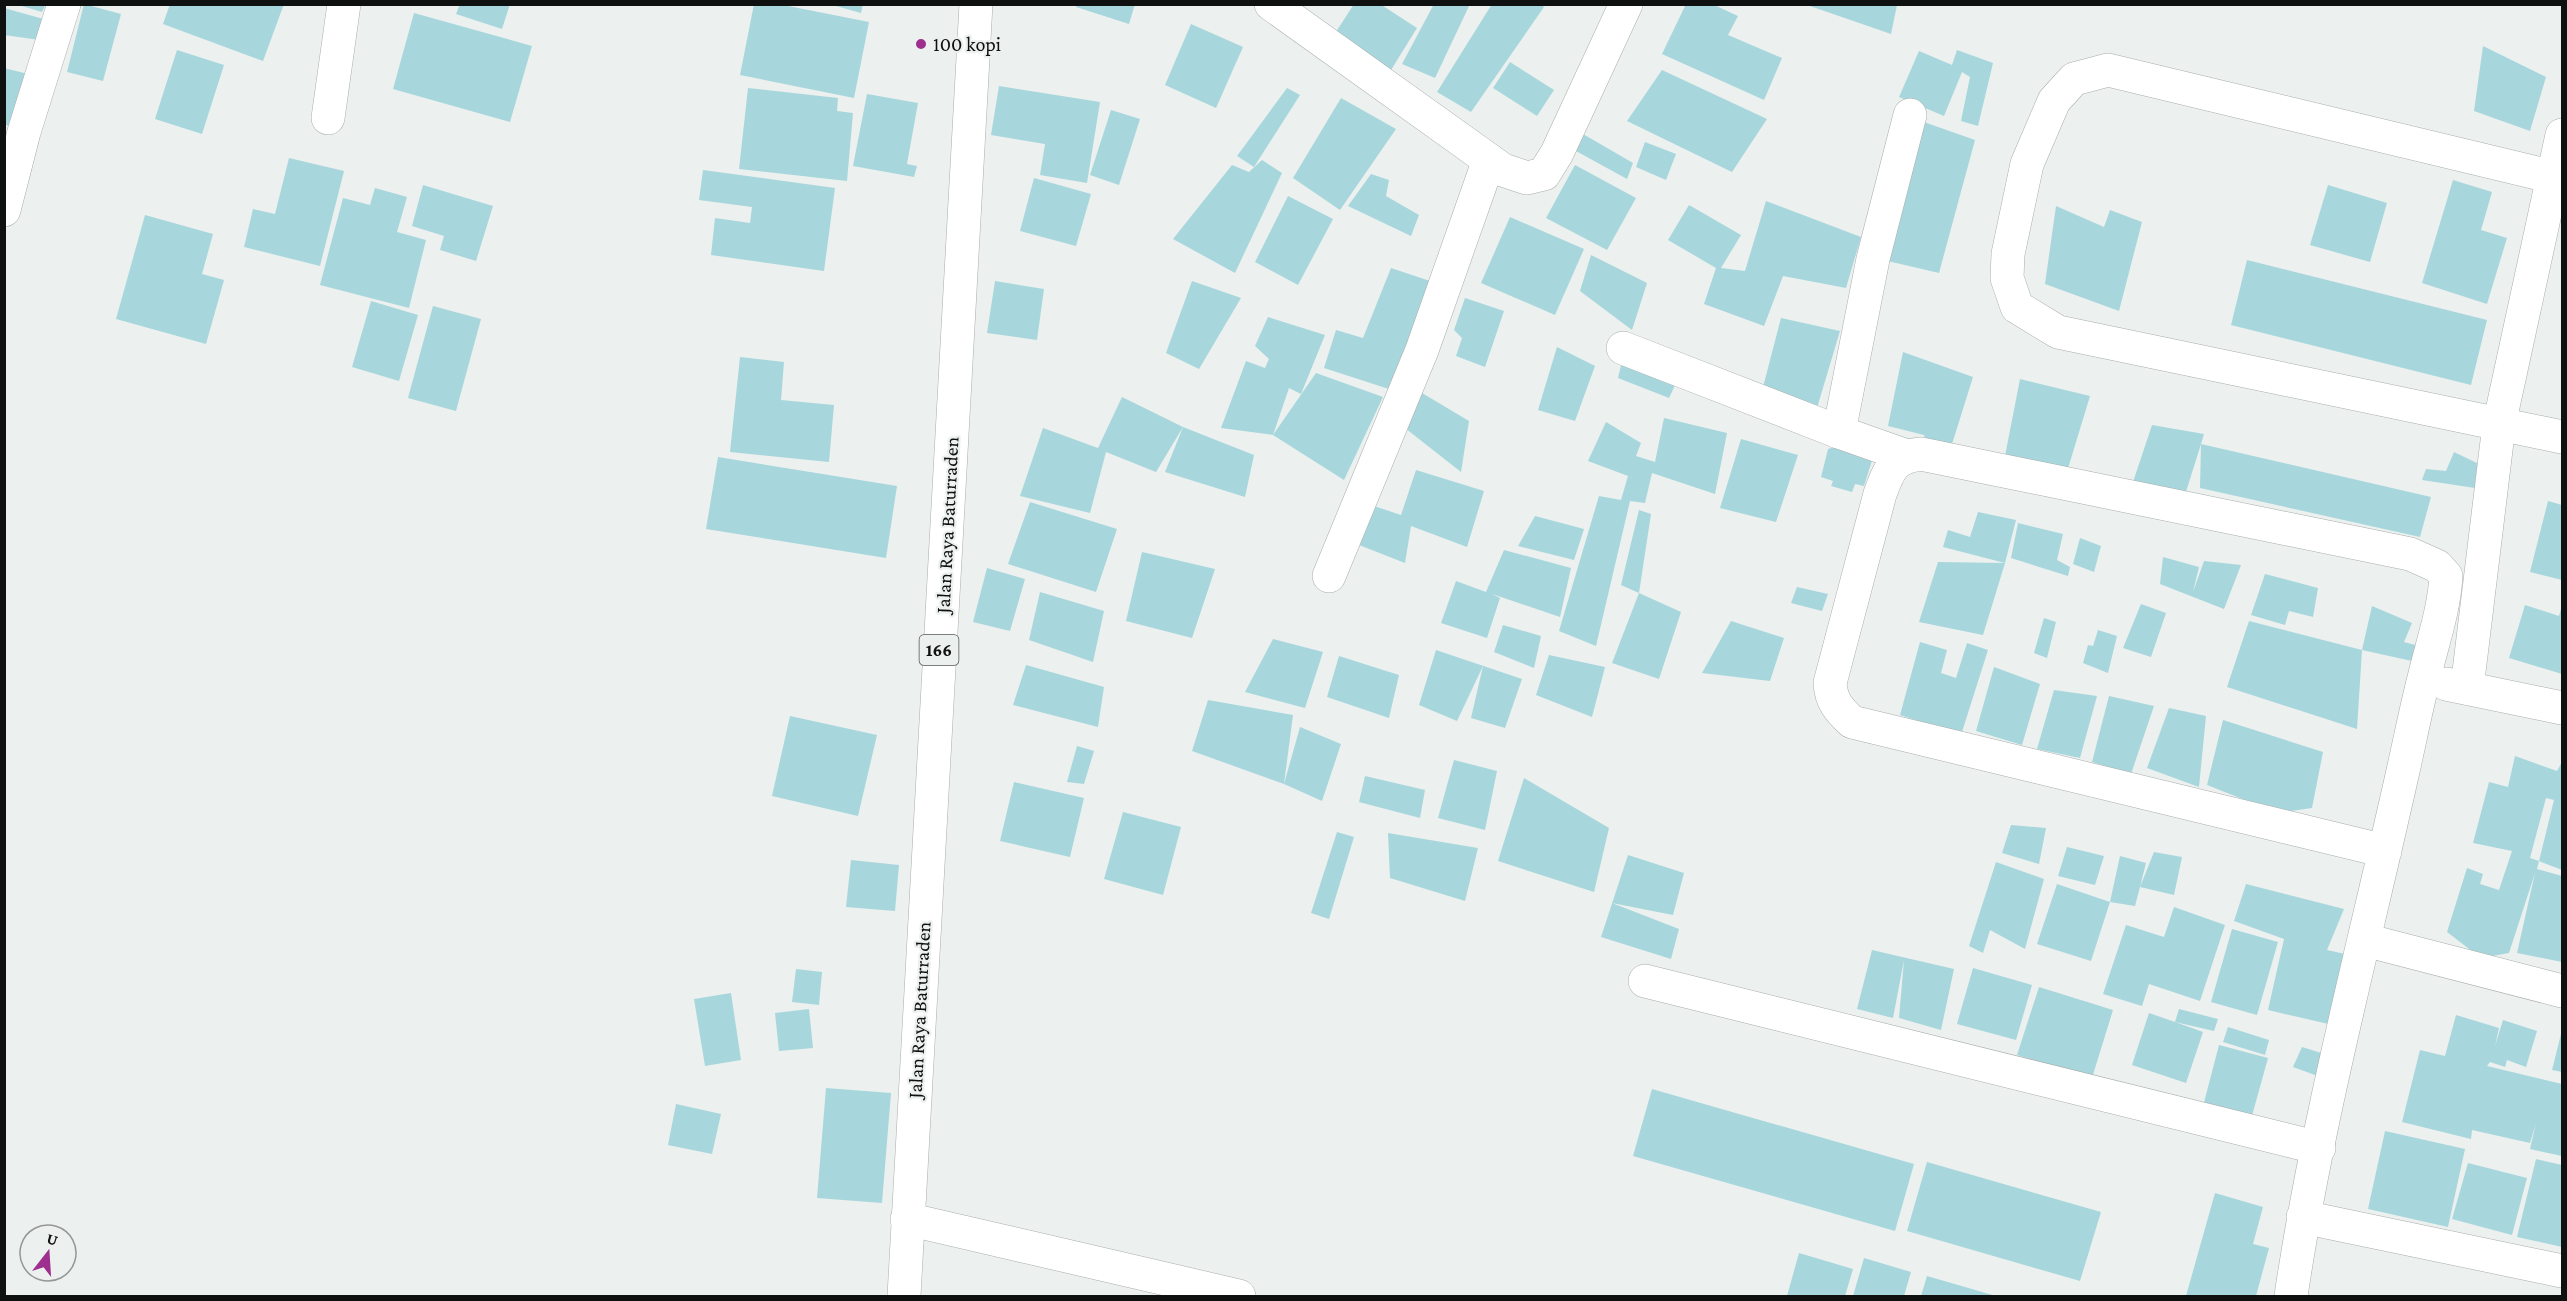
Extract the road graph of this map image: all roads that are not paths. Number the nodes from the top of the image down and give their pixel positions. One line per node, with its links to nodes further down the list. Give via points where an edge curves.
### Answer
1 (64, 4): 11 (street)
2 (344, 4): 7 (street)
3 (976, 4): 27 (street, Jalan Raya Baturraden / 166)
4 (1271, 4): 9 (street)
5 (1626, 4): 9 (street, via 1544,174 1527,178 1503,171)
6 (1910, 116): 14 (street, via 1873,259)
7 (328, 118)
8 (2562, 135): 10 (street)
9 (1489, 160): 17 (street, via 1422,350)
10 (2558, 178): 13 (street); 13 (street, via 2108,70 2074,79 2054,101 2027,164 2008,254 2007,278 2017,307 2058,333)
11 (4, 210)
12 (1623, 348): 14 (street)
13 (2499, 425): 15 (street); 19 (street)
14 (1839, 432): 16 (street)
15 (2562, 437)
16 (1904, 455): 18 (street, via 1921,454 2398,552 2437,566 2446,576 2445,597); 21 (street, via 1889,471 1880,495 1830,683 1830,696 1852,722)
17 (1329, 576)
18 (2423, 680): 19 (street); 21 (street)
19 (2467, 688): 20 (street)
20 (2562, 708)
21 (2385, 851): 22 (street)
22 (2365, 940): 24 (street); 25 (street)
23 (1646, 981): 25 (street)
24 (2562, 991)
25 (2319, 1148): 26 (street)
26 (2303, 1217): 28 (street); 31 (street)
27 (907, 1219): 29 (street, Jalan Raya Baturraden / 166); 30 (street)
28 (2562, 1271)
29 (904, 1296)
30 (1239, 1296)
31 (2291, 1296)

